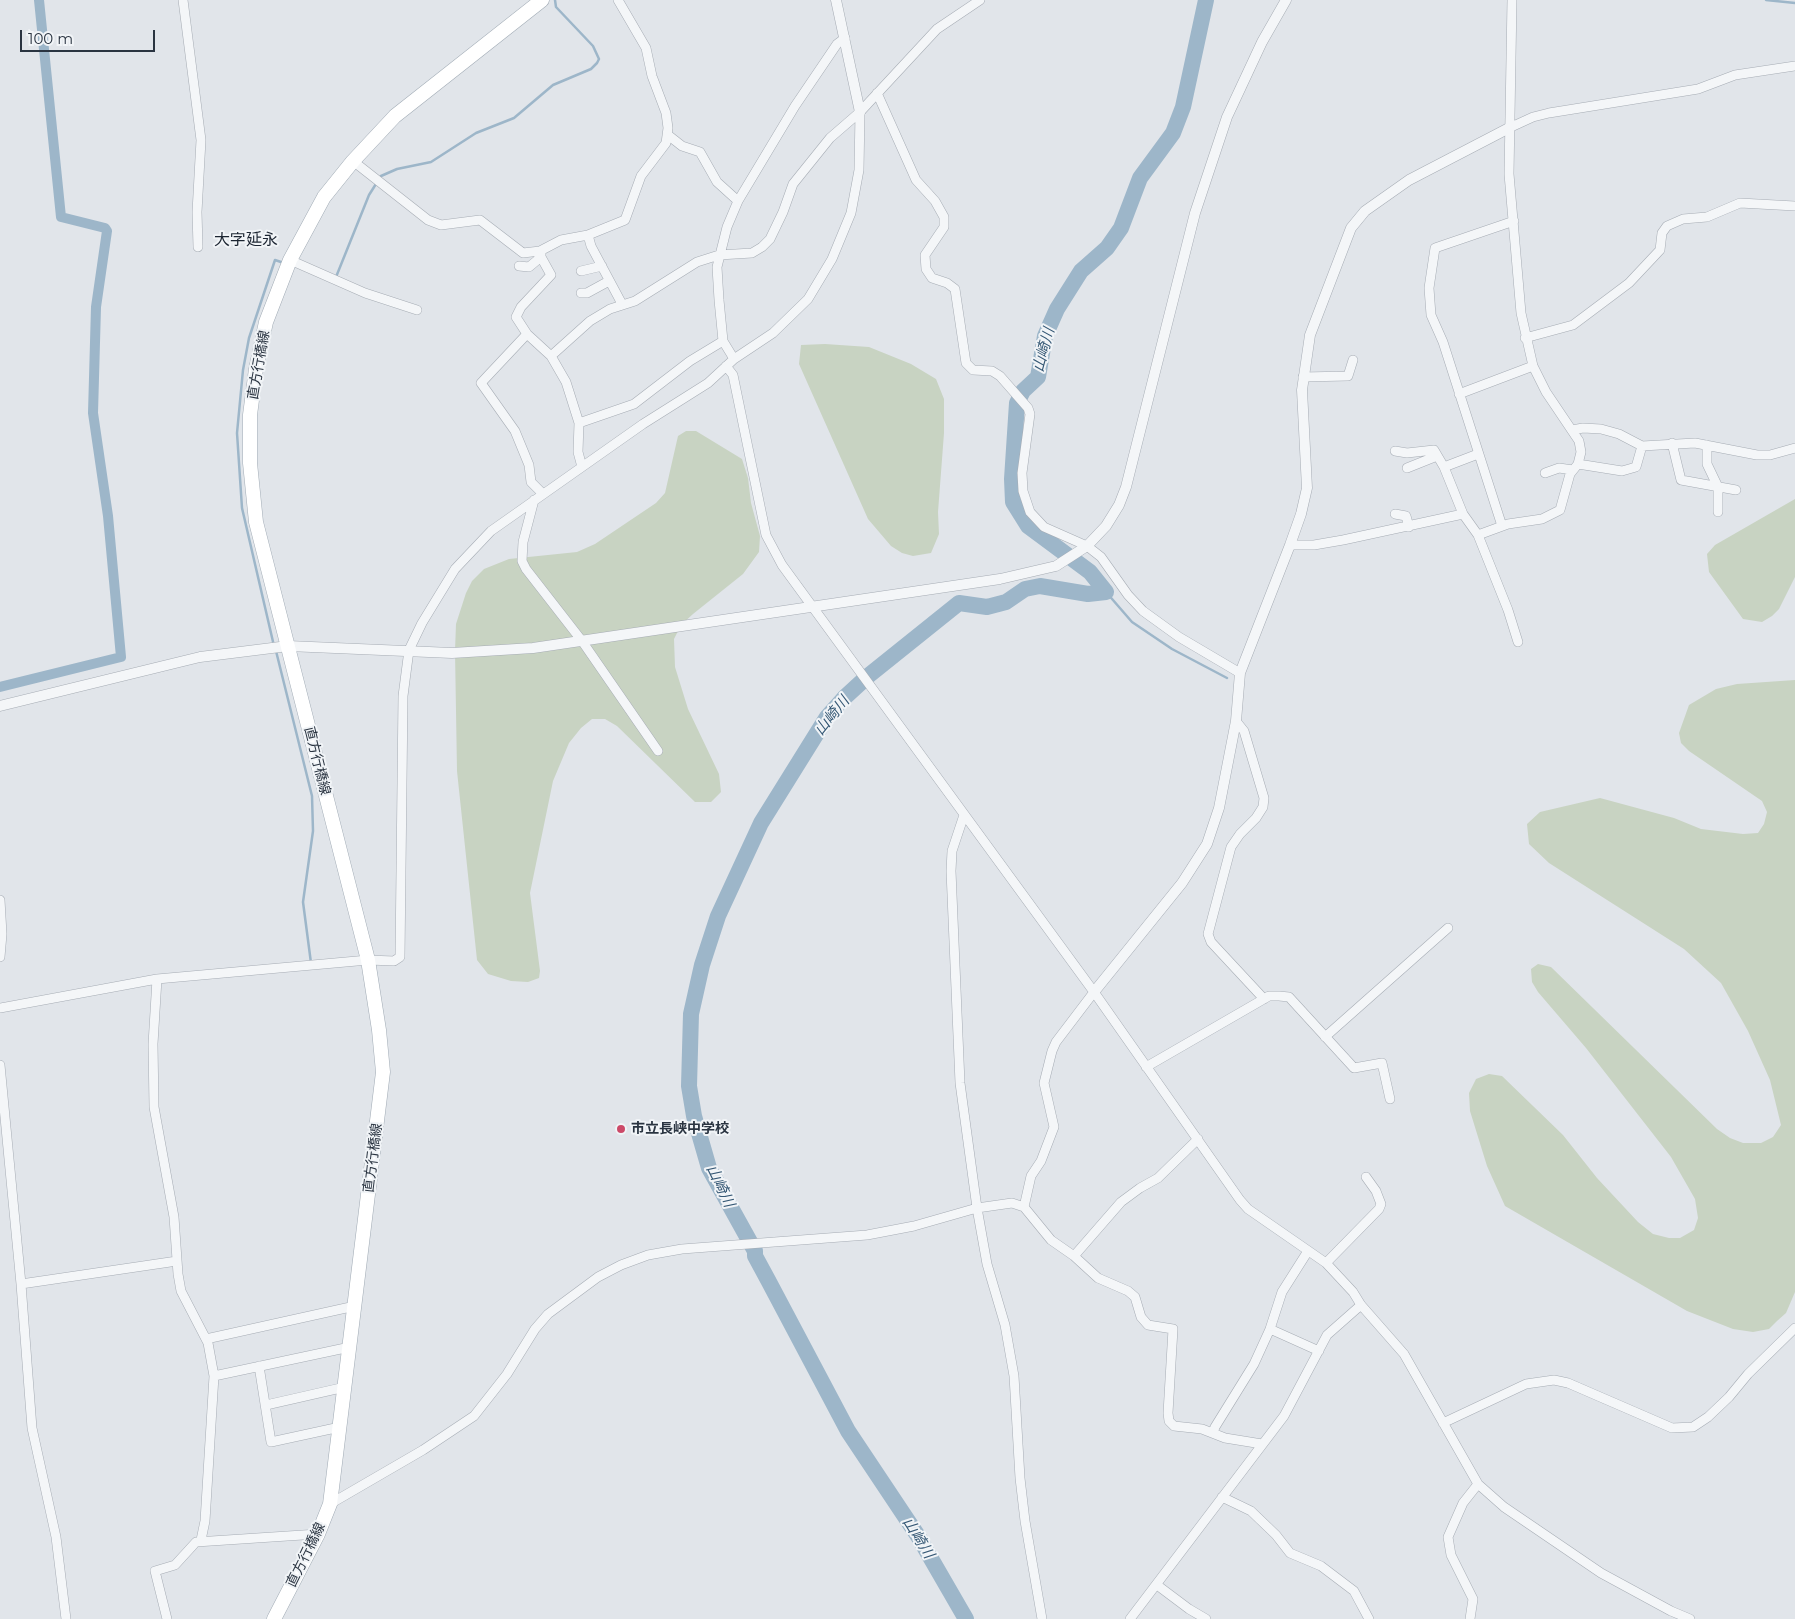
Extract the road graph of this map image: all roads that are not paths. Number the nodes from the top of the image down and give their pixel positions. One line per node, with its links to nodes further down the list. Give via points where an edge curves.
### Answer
1 (183, 0): 19 (street, via 201,140)
2 (542, 0): 14 (main road, 直方行橋線, via 395,116)
3 (618, 0): 13 (street, via 646,48 666,113)
4 (836, 0): 8 (street)
5 (980, 0): 10 (street, via 937,29)
6 (1286, 0): 65 (street, via 1227,116 1195,213 1126,487 1106,526)
7 (1512, 0): 12 (street)
8 (845, 38): 11 (street); 15 (street, via 837,44 805,91)
9 (1795, 66): 12 (street, via 1735,75 1698,89 1549,113)
10 (877, 93): 11 (street); 65 (street, via 916,180 944,217 944,227 926,255 926,269 932,278 947,283 955,290 966,363 973,370 992,371 1000,376 1030,414 1022,460 1026,503 1037,522)
11 (860, 112): 21 (street, via 830,138 792,184 770,239 752,253); 34 (street, via 856,192 832,259 808,298 792,315 773,333)
12 (1509, 128): 17 (street); 38 (street, via 1409,180 1365,211 1352,228 1329,281 1310,335)
13 (668, 135): 15 (street, via 682,146 700,152 717,182); 18 (street, via 662,150 641,176 625,220)
14 (353, 161): 20 (street, via 434,223 480,220 518,251); 22 (main road, 直方行橋線, via 324,197)
15 (738, 201): 21 (street)
16 (1795, 206): 31 (street, via 1740,203 1707,217 1683,218 1667,226 1662,233 1660,250 1629,283 1573,325)
17 (1514, 221): 31 (street); 39 (street, via 1435,248 1428,302)
18 (588, 235): 20 (street, via 561,240); 24 (street)
19 (198, 247)
20 (541, 254): 23 (street, via 529,267); 30 (street, via 550,269 550,278 521,307 516,317)
21 (718, 256): 28 (street, via 697,262 635,301); 32 (street)
22 (290, 260): 29 (street, via 365,293); 69 (main road, 直方行橋線, via 266,322 250,416 250,463 256,522)
23 (519, 266)
24 (602, 266): 25 (street); 26 (street)
25 (581, 271)
26 (610, 281): 27 (street); 28 (street)
27 (581, 293)
28 (622, 304): 33 (street, via 590,321)
29 (417, 310)
30 (527, 334): 33 (street); 56 (street, via 482,383 515,431 531,482)
31 (1525, 338): 37 (street)
32 (723, 342): 34 (street); 40 (street, via 690,361 634,404)
33 (551, 356): 40 (street, via 566,382)
34 (734, 359): 36 (street)
35 (1352, 360): 38 (street, via 1348,376)
36 (726, 366): 49 (street, via 708,383 658,413); 66 (street, via 733,375 766,536)
37 (1533, 366): 39 (street); 41 (street)
38 (1303, 377): 64 (street, via 1307,488)
39 (1459, 394): 47 (street)
40 (579, 423): 49 (street, via 578,452)
41 (1572, 430): 44 (street, via 1601,429); 51 (street, via 1581,452)
42 (1672, 443): 43 (street); 44 (street); 54 (street, via 1681,480)
43 (1707, 445): 45 (street, via 1757,455); 54 (street, via 1707,464)
44 (1642, 446): 51 (street, via 1636,467 1622,471)
45 (1795, 448)
46 (1396, 451): 48 (street, via 1434,450)
47 (1478, 454): 50 (street); 62 (street)
48 (1437, 456): 50 (street); 52 (street)
49 (582, 467): 56 (street)
50 (1444, 467): 60 (street)
51 (1576, 467): 53 (street); 62 (street, via 1570,474 1560,510 1542,519)
52 (1407, 468)
53 (1546, 473)
54 (1718, 487): 55 (street); 58 (street)
55 (1736, 490)
56 (542, 494): 57 (street)
57 (534, 500): 67 (street, via 523,542 522,561); 70 (street, via 491,531 455,569)
58 (1718, 512)
59 (1395, 514): 61 (street, via 1406,516)
60 (1463, 514): 61 (street); 63 (street)
61 (1409, 526): 64 (street, via 1324,543)
62 (1502, 526): 63 (street)
63 (1478, 535): 68 (street)
64 (1290, 545): 71 (street)
65 (1085, 548): 66 (street, via 1042,570); 71 (street, via 1101,557 1143,611 1179,637)
66 (812, 607): 67 (street); 75 (street)
67 (582, 641): 70 (street, via 488,652); 74 (street)
68 (1518, 642)
69 (288, 646): 70 (street); 72 (street, via 200,657); 79 (main road, 直方行橋線)
70 (409, 650): 79 (street, via 401,730 400,957 394,961)
71 (1240, 673): 73 (street)
72 (0, 706)
73 (1236, 721): 81 (street, via 1219,808 1207,844 1182,883); 82 (street, via 1244,731 1264,798 1263,807 1231,847 1208,934 1211,942)
74 (658, 751)
75 (964, 815): 81 (street); 91 (street, via 957,832 951,871 960,1083)
76 (0, 900): 78 (street)
77 (1448, 928): 84 (street)
78 (0, 957)
79 (368, 960): 80 (street); 98 (main road, 直方行橋線, via 382,1072)
80 (157, 979): 83 (street); 94 (street, via 154,1107 174,1217)
81 (1094, 992): 86 (street); 90 (street, via 1052,1051 1044,1083 1054,1127 1041,1161 1031,1176)
82 (1264, 999): 84 (street, via 1289,997); 86 (street)
83 (0, 1008)
84 (1325, 1037): 87 (street, via 1354,1068 1382,1063)
85 (0, 1065): 96 (street)
86 (1146, 1068): 88 (street)
87 (1390, 1099)
88 (1198, 1139): 92 (street, via 1248,1209); 93 (street, via 1158,1178 1121,1202)
89 (1366, 1177): 95 (street, via 1376,1191 1381,1204 1379,1209)
90 (1024, 1207): 91 (street, via 1012,1204); 93 (street, via 1051,1240)
91 (977, 1208): 114 (street, via 914,1226 868,1234 682,1249 648,1255 621,1266 598,1277 548,1314 508,1374 474,1416); 121 (street, via 1014,1376 1020,1478)
92 (1308, 1251): 95 (street); 100 (street, via 1282,1292)
93 (1074, 1256): 110 (street, via 1098,1278 1135,1297 1141,1317 1148,1325 1173,1329 1169,1421 1174,1426)
94 (177, 1261): 96 (street); 101 (street, via 181,1291)
95 (1326, 1263): 97 (street)
96 (22, 1284): 118 (street, via 32,1428 56,1537)
97 (1361, 1305): 103 (street, via 1336,1326); 108 (street, via 1404,1354)
98 (355, 1306): 101 (street); 102 (main road, 直方行橋線)
99 (1795, 1328): 108 (street, via 1708,1417 1693,1427 1672,1428 1554,1380 1526,1384)
100 (1270, 1329): 103 (street); 110 (street, via 1254,1364)
101 (206, 1339): 105 (street)
102 (350, 1347): 104 (street); 106 (main road, 直方行橋線)
103 (1319, 1351): 111 (street, via 1284,1416)
104 (259, 1366): 105 (street); 107 (street)
105 (214, 1376): 116 (street)
106 (345, 1388): 107 (street); 109 (main road, 直方行橋線)
107 (266, 1405): 109 (street, via 271,1442)
108 (1443, 1423): 112 (street)
109 (340, 1427): 114 (main road, 直方行橋線)
110 (1213, 1433): 111 (street)
111 (1262, 1444): 113 (street)
112 (1478, 1484): 125 (street, via 1463,1502 1448,1537 1451,1555 1473,1599); 126 (street, via 1504,1506 1601,1573)
113 (1222, 1497): 117 (street); 124 (street, via 1251,1511 1290,1553 1321,1566 1354,1591)
114 (330, 1504): 115 (main road, 直方行橋線)
115 (318, 1534): 116 (street); 120 (main road, 直方行橋線)
116 (201, 1540): 119 (street, via 175,1565 156,1571)
117 (1156, 1584): 122 (street); 123 (street)
118 (66, 1619)
119 (167, 1619)
120 (274, 1619)
121 (1042, 1619)
122 (1130, 1619)
123 (1206, 1619)
124 (1369, 1619)
125 (1470, 1619)
126 (1690, 1619)

